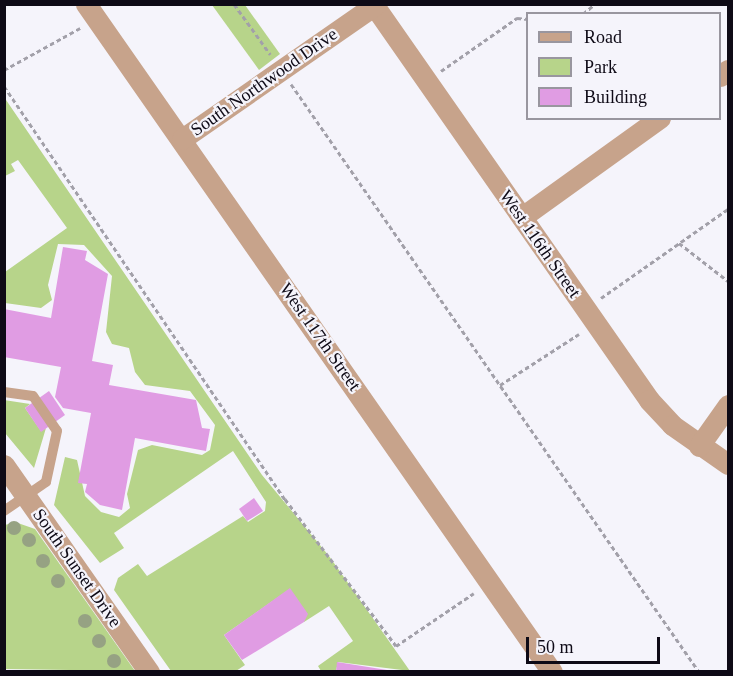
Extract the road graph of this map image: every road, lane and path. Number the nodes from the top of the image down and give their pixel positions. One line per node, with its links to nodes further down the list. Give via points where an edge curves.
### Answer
1 (234, 4): 8 (path)
2 (595, 4): 4 (path)
3 (374, 5): 8 (street, South Northwood Drive); 9 (street, West 116th Street)
4 (589, 6)
5 (89, 10): 7 (path); 12 (street, West 117th Street)
6 (526, 19): 9 (path, via 516,18)
7 (4, 70)
8 (281, 70): 12 (street, South Northwood Drive); 18 (path)
9 (426, 81): 14 (street, West 116th Street)
10 (4, 86): 26 (path, via 33,136 285,499 396,646)
11 (657, 120): 14 (street)
12 (182, 139): 26 (street, West 117th Street)
13 (729, 208): 15 (path)
14 (522, 218): 17 (street, West 116th Street)
15 (679, 243): 16 (path); 17 (path, via 611,287)
16 (729, 281)
17 (591, 316): 18 (path, via 577,336); 21 (street, West 116th Street, via 650,400)
18 (500, 385): 29 (path)
19 (4, 392): 24 (lane, via 33,396 57,430 46,482)
20 (729, 405): 21 (street)
21 (699, 446): 22 (street, West 116th Street)
22 (729, 464)
23 (4, 465): 24 (street, South Sunset Drive)
24 (26, 496): 25 (lane); 27 (street, South Sunset Drive)
25 (4, 512)
26 (491, 583): 28 (street, West 117th Street)
27 (149, 672)
28 (552, 672)
29 (699, 672)

